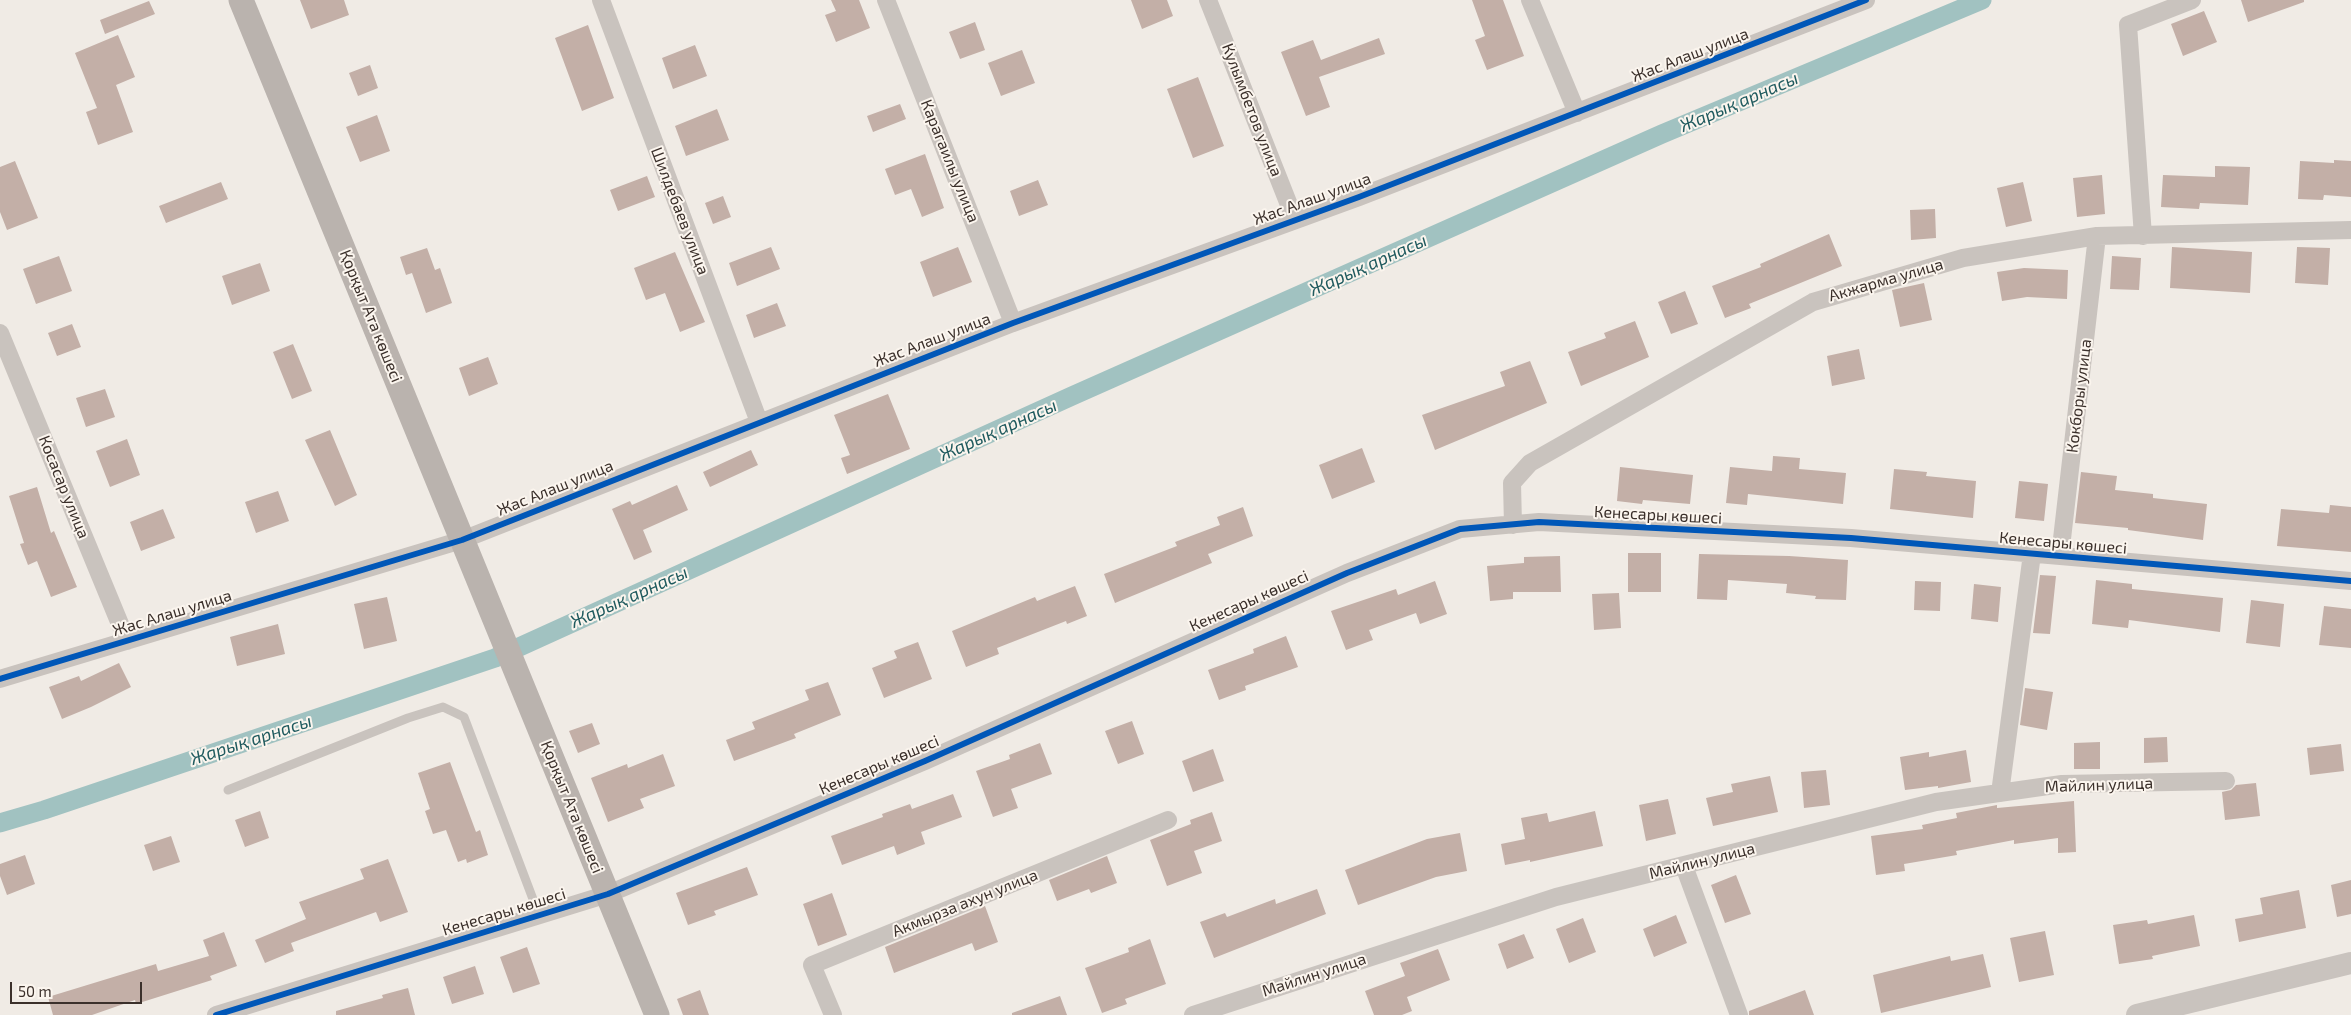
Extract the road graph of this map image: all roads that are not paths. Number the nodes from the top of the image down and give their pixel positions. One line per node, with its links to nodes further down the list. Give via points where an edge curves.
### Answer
1 (241, 0): 18 (main road, Қорқыт Ата көшесі)
2 (601, 0): 16 (street, Шилдебаев улица)
3 (886, 0): 14 (street, Карагаилы улица)
4 (1208, 0): 10 (street, Кулымбетов улица)
5 (1530, 0): 9 (street)
6 (1866, 0): 8 (street, Жас Алаш улица)
7 (2192, 0): 13 (street, via 2128,25)
8 (1841, 5): 9 (street, Жас Алаш улица)
9 (1577, 113): 10 (street, Жас Алаш улица)
10 (1295, 220): 14 (street, Жас Алаш улица)
11 (2351, 230): 13 (street, Акжарма улица)
12 (2097, 236): 13 (street, Акжарма улица); 17 (street, Акжарма улица, via 1963,258 1813,302 1530,463 1512,483); 20 (street, Кокборы улица)
13 (2143, 236)
14 (1014, 323): 16 (street, Жас Алаш улица)
15 (0, 333): 22 (street, Косасар улица)
16 (759, 422): 18 (street, Жас Алаш улица)
17 (1513, 525): 19 (street, Кенесары көшесі, via 1539,522 1851,538); 29 (street, Кенесары көшесі, via 1460,529 1347,573 925,761)
18 (462, 540): 22 (street, Жас Алаш улица); 29 (main road, Қорқыт Ата көшесі)
19 (2032, 554): 20 (street, Кенесары көшесі); 26 (street)
20 (2060, 556): 21 (street, Кенесары көшесі)
21 (2351, 581)
22 (127, 641): 23 (street, Жас Алаш улица)
23 (0, 679)
24 (2226, 782): 26 (street, Майлин улица, via 2062,784)
25 (228, 790): 30 (lane, via 443,707 464,718)
26 (2000, 793): 28 (street, Майлин улица, via 1936,802)
27 (1168, 820): 34 (street, Акмырза ахун улица, via 812,965)
28 (1684, 866): 35 (street, Майлин улица, via 1556,897); 36 (street)
29 (608, 894): 30 (street, Кенесары көшесі); 33 (main road, Қорқыт Ата көшесі)
30 (539, 915): 32 (street, Кенесары көшесі)
31 (2351, 962): 37 (street)
32 (216, 1015)
33 (657, 1015)
34 (833, 1015)
35 (1193, 1015)
36 (1739, 1015)
37 (2137, 1015)

